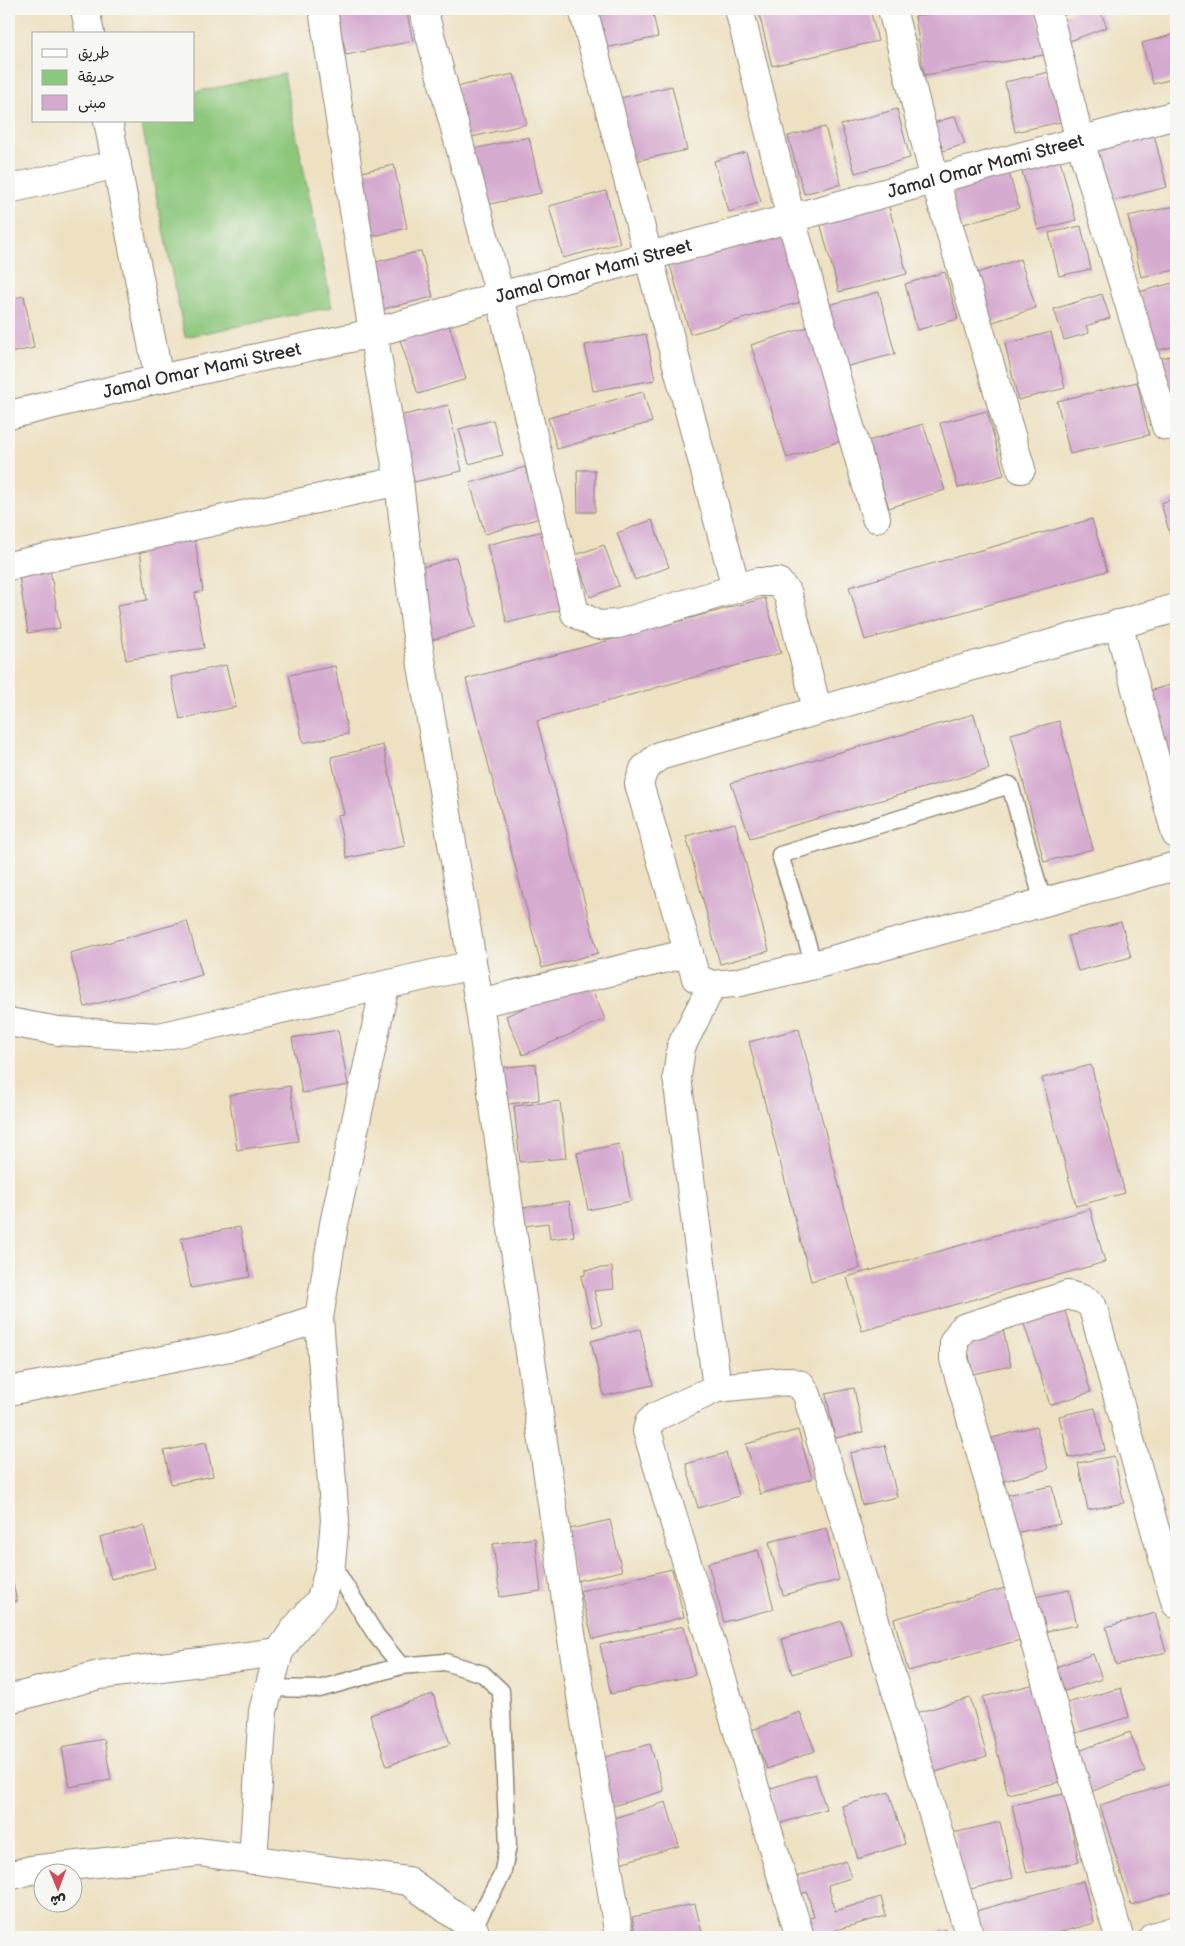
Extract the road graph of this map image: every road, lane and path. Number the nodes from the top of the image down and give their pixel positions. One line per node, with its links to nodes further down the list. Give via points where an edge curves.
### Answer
1 (85, 9): 8 (street)
2 (323, 9): 18 (street)
3 (423, 9): 17 (street)
4 (583, 9): 16 (street)
5 (739, 9): 15 (street)
6 (892, 9): 13 (street)
7 (1047, 9): 11 (street)
8 (90, 32)
9 (1176, 115): 11 (street, Jamal Omar Mami Street)
10 (108, 122): 12 (street)
11 (1080, 141): 13 (street, Jamal Omar Mami Street); 21 (street)
12 (117, 164): 14 (street); 19 (street)
13 (935, 180): 15 (street, Jamal Omar Mami Street); 22 (street)
14 (9, 189)
15 (791, 219): 16 (street, Jamal Omar Mami Street); 24 (street)
16 (648, 258): 17 (street, Jamal Omar Mami Street); 26 (street)
17 (500, 296): 18 (street, Jamal Omar Mami Street); 26 (street, via 575,612 597,625 618,624)
18 (373, 333): 19 (street, Jamal Omar Mami Street); 23 (street)
19 (159, 379): 20 (street, Jamal Omar Mami Street)
20 (9, 415)
21 (1166, 426)
22 (1021, 469)
23 (399, 481): 25 (street); 34 (street, via 415,624)
24 (876, 518)
25 (9, 566)
26 (736, 588): 29 (street, via 758,582 778,582 788,594)
27 (1176, 608): 28 (street)
28 (1118, 624): 29 (street); 30 (street)
29 (817, 710): 33 (street, via 659,756 644,769 639,784)
30 (1176, 834)
31 (1176, 866): 32 (street)
32 (1043, 902): 35 (street); 35 (lane, via 1010,785 780,855)
33 (689, 953): 37 (street, via 696,978); 38 (street)
34 (472, 965): 36 (street); 38 (street)
35 (814, 965): 37 (street)
36 (386, 985): 39 (street, via 160,1037 58,1031); 40 (street, via 334,1224)
37 (712, 985): 41 (street, via 681,1047 677,1077)
38 (480, 1003): 53 (street, via 569,1620)
39 (9, 1022)
40 (318, 1318): 42 (street, via 234,1346); 43 (street, via 335,1520)
41 (718, 1388): 54 (street, via 655,1417 649,1423 648,1431); 55 (street, via 788,1380 801,1385 807,1395)
42 (9, 1391)
43 (331, 1563): 45 (street, via 320,1599); 46 (lane, via 376,1635)
44 (1176, 1604): 56 (street, via 1092,1305 1082,1298 1068,1295 963,1328 954,1341 954,1359)
45 (280, 1652): 47 (street); 48 (street, via 99,1675)
46 (401, 1666): 47 (lane, via 319,1689); 52 (lane, via 445,1662 483,1674 501,1691 508,1846 502,1875)
47 (269, 1688): 49 (street, via 263,1711)
48 (9, 1699)
49 (253, 1860): 50 (street, via 199,1852); 52 (street, via 408,1881)
50 (16, 1869)
51 (1176, 1930): 57 (street)
52 (475, 1933)
53 (619, 1937)
54 (800, 1937)
55 (970, 1937)
56 (1119, 1937)
57 (1153, 1937)

